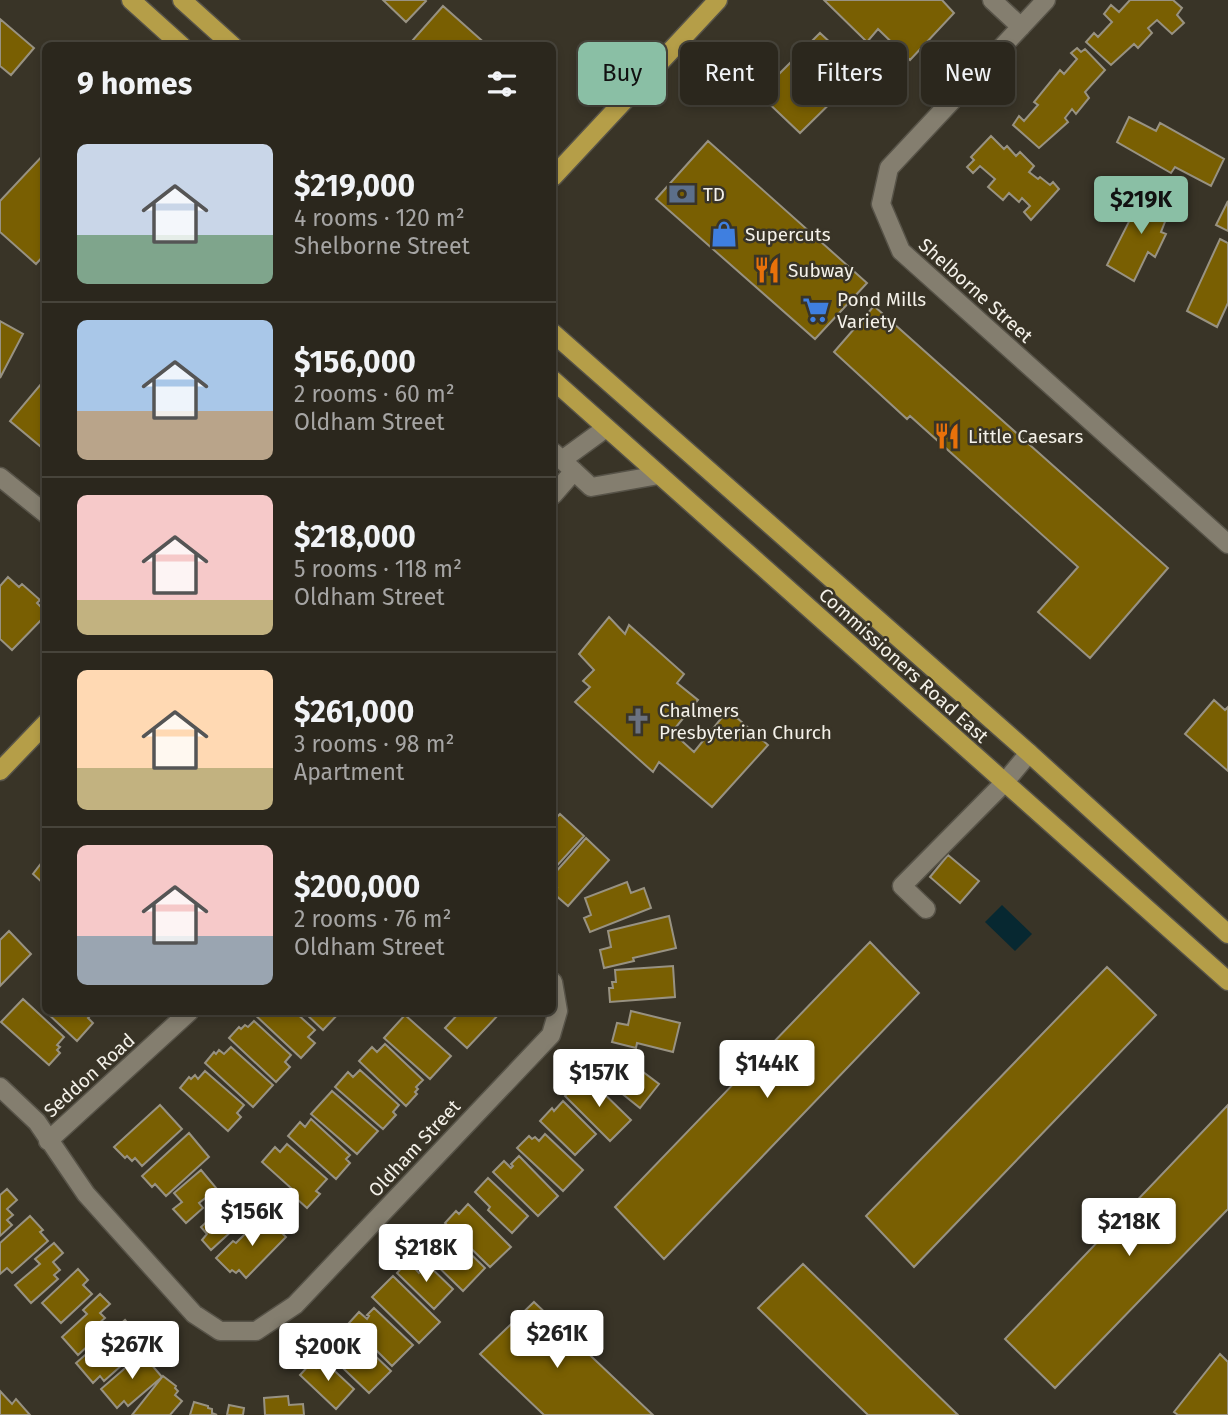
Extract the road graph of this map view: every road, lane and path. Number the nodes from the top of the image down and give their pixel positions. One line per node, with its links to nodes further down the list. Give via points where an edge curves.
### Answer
1 (131, 0): 7 (main road)
2 (183, 0): 8 (main road)
3 (718, 0): 9 (main road)
4 (992, 0): 6 (street)
5 (1046, 0): 6 (street, Shelborne Street)
6 (1021, 27): 18 (street, Shelborne Street, via 889,167 881,204 901,251)
7 (178, 42)
8 (229, 42)
9 (556, 170)
10 (556, 335): 20 (main road, Commissioners Road East)
11 (556, 383): 12 (main road, Commissioners Road East)
12 (606, 428): 13 (street); 14 (main road, Commissioners Road East)
13 (563, 461): 14 (street, via 591,487); 16 (street)
14 (659, 475): 22 (main road, Commissioners Road East)
15 (0, 477): 17 (street)
16 (556, 486)
17 (42, 511)
18 (1228, 544)
19 (42, 727): 21 (main road)
20 (1029, 753): 22 (street); 24 (main road, Commissioners Road East)
21 (0, 771)
22 (1005, 782): 23 (street, via 902,886); 25 (main road, Commissioners Road East)
23 (926, 909)
24 (1228, 934)
25 (1228, 981)
26 (556, 999): 29 (street, Oldham Street, via 558,1011 551,1035 295,1305 256,1331 220,1331 194,1314 86,1194)
27 (186, 1015): 29 (street, Seddon Road)
28 (0, 1087): 29 (street, Oldham Street, via 37,1122)
29 (48, 1141)

